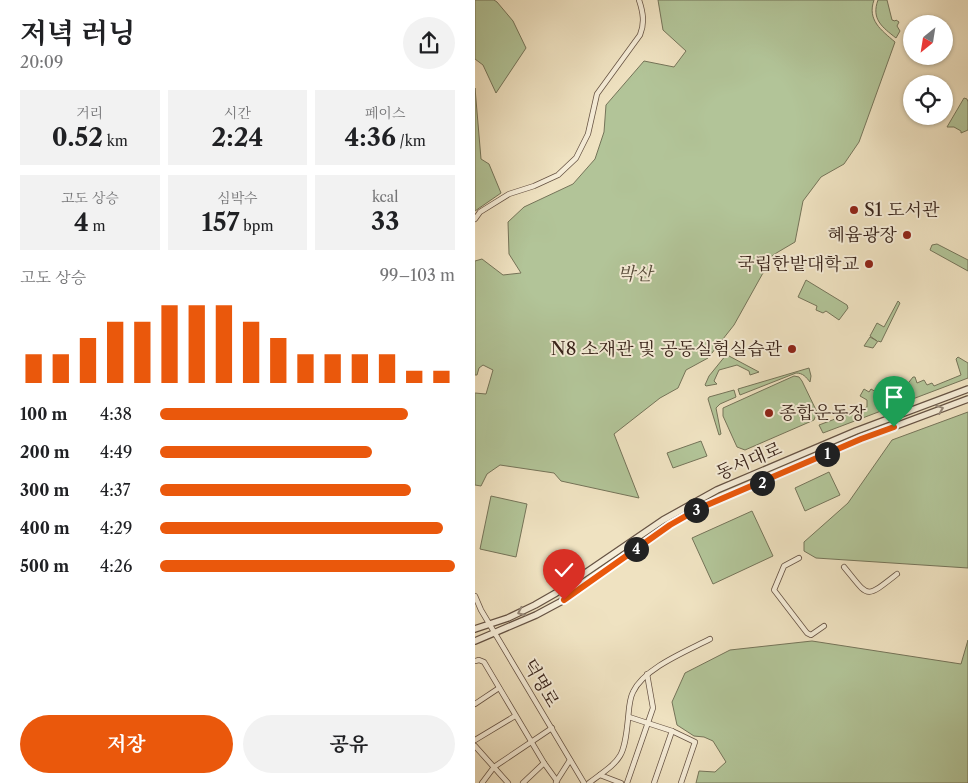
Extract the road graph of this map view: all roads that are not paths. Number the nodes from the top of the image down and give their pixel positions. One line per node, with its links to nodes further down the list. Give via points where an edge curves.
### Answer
1 (639, 0): 2 (street, via 643,14 640,35 597,94 588,134 575,158 558,175 509,194)
2 (475, 219)
3 (968, 389): 9 (street, 동서대로, one-way to 9, via 856,431 717,490 663,520 556,593)
4 (968, 398): 12 (street, 동서대로, one-way to 4, via 564,600 670,525 700,508 861,439)
5 (799, 558): 10 (street, via 784,566 774,590 807,634 811,635)
6 (843, 568): 7 (street, via 863,591 869,593 875,592)
7 (897, 574)
8 (475, 596): 9 (street, 덕명로)
9 (490, 624): 11 (street, 동서대로); 12 (street, 덕명로)
10 (824, 626)
11 (475, 629)
12 (495, 632): 14 (street, 동서대로); 22 (street, 덕명로)
13 (710, 639): 16 (street)
14 (475, 641)
15 (475, 661): 17 (street, via 484,662)
16 (647, 674): 20 (street, via 633,692); 21 (street, via 653,702)
17 (499, 688): 18 (street); 19 (street)
18 (475, 704)
19 (515, 716): 24 (street); 25 (street)
20 (629, 717): 21 (street); 30 (street, via 622,754)
21 (649, 723): 23 (street); 38 (street)
22 (552, 728): 25 (street); 27 (street, 덕명로)
23 (672, 731): 39 (street); 40 (street, via 695,742)
24 (475, 740)
25 (531, 742): 28 (street); 29 (street)
26 (475, 746): 29 (street)
27 (570, 760): 31 (street); 35 (street, 덕명로)
28 (544, 763): 31 (street); 34 (street)
29 (494, 767): 32 (street); 33 (street)
30 (600, 775): 36 (street); 37 (street)
31 (556, 782)
32 (482, 783)
33 (508, 783)
34 (523, 783)
35 (584, 783)
36 (589, 783)
37 (621, 783)
38 (627, 783)
39 (654, 783)
40 (681, 783)

